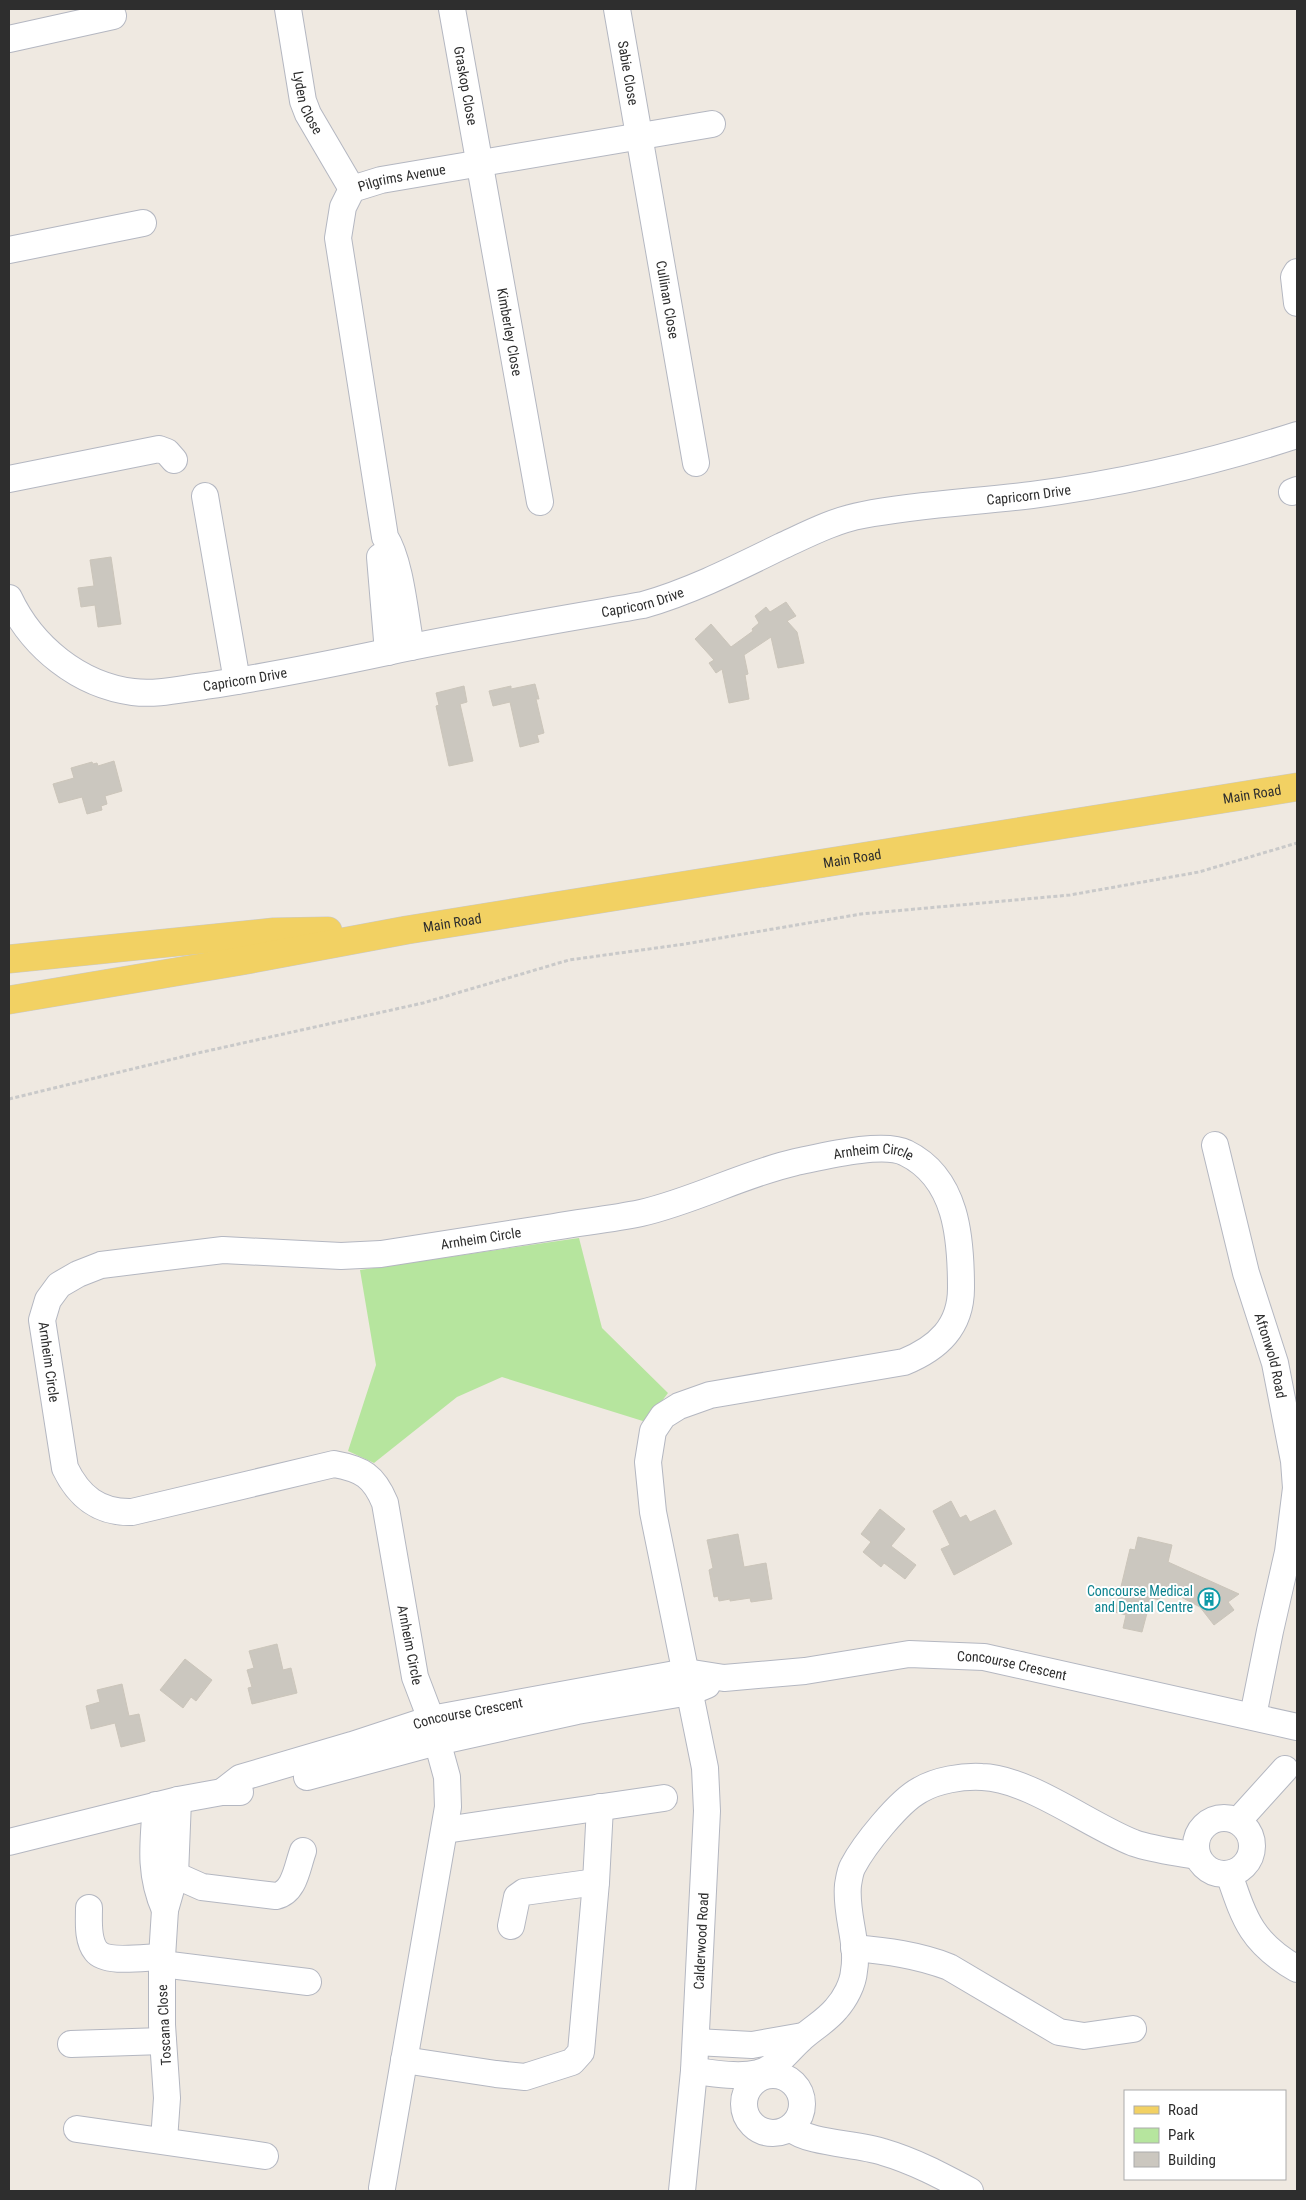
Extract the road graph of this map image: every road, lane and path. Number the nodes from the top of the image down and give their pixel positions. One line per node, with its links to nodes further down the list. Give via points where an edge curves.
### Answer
1 (288, 9): 9 (street, Lyden Close, via 303,101)
2 (452, 9): 8 (street, Graskop Close)
3 (617, 9): 7 (street, Sabie Close)
4 (113, 16): 5 (street)
5 (9, 39)
6 (712, 124): 7 (street, Pilgrims Avenue)
7 (639, 137): 8 (street, Pilgrims Avenue); 16 (street, Cullinan Close)
8 (478, 162): 9 (street, Pilgrims Avenue, via 381,180); 19 (street, Kimberley Close)
9 (352, 189): 21 (street, Pilgrims Avenue, via 343,207 338,238 386,537 380,550 379,565)
10 (143, 223): 11 (street)
11 (9, 250)
12 (1297, 272): 13 (street, via 1294,278)
13 (1297, 304)
14 (1297, 434): 21 (street, Capricorn Drive, via 1214,460 1098,485 863,515 816,530 671,597 643,605)
15 (174, 460): 17 (street, via 159,449)
16 (696, 464)
17 (9, 479)
18 (205, 496): 22 (street)
19 (540, 502)
20 (9, 598): 22 (street, Capricorn Drive, via 32,636 53,656 104,685 153,693)
21 (399, 649): 22 (street, Capricorn Drive)
22 (237, 681)
23 (1297, 787): 25 (main road, Main Road)
24 (1297, 843): 28 (path, via 1199,872 1070,895 861,914 568,960 423,1003)
25 (407, 930): 26 (main road, Main Road, via 274,932); 27 (main road, Main Road)
26 (9, 959)
27 (9, 1000)
28 (9, 1099)
29 (1215, 1145): 31 (street, Aftonwold Road, via 1246,1273 1275,1363 1294,1461 1296,1488 1288,1552)
30 (688, 1682): 31 (street, Concourse Crescent, via 805,1671 909,1654 984,1656); 33 (street, Concourse Crescent, via 577,1711); 33 (street, Arnheim Circle, via 650,1490 648,1462 653,1431 663,1416 679,1406 710,1395 904,1362 937,1344 954,1323 961,1294 961,1249 953,1214 941,1184 929,1168 904,1152 858,1150 816,1158 760,1173 652,1210 600,1220 381,1254 341,1256 223,1250 187,1253 101,1265 59,1286 48,1300 42,1320 65,1468 71,1481 103,1508 123,1512 334,1464 364,1472 378,1485 384,1503 415,1677); 56 (street, Calderwood Road, via 705,1768 707,1811)
31 (1253, 1716): 32 (street, Concourse Crescent)
32 (1297, 1727)
33 (434, 1731): 36 (street, Concourse Crescent, via 352,1746 240,1778 222,1792); 39 (street, Arnheim Circle, via 447,1777)
34 (1285, 1769): 38 (street)
35 (664, 1798): 37 (street)
36 (167, 1802): 40 (street, Concourse Crescent); 44 (street, Toscana Close); 47 (street, Toscana Close, via 153,1873)
37 (600, 1808): 39 (street); 45 (street)
38 (1238, 1821): 42 (street, via 1219,1817 1202,1827 1195,1846); 43 (street, via 1251,1836 1251,1856 1238,1871)
39 (445, 1830): 58 (street, Arnheim Circle)
40 (9, 1842)
41 (303, 1851): 44 (street, via 290,1889 276,1896 202,1887)
42 (1197, 1856): 43 (street, via 1210,1870); 49 (street, via 1133,1843 1028,1790 999,1779 962,1778 938,1783 911,1795 852,1867 848,1908)
43 (1229, 1874): 51 (street, via 1241,1911 1252,1931 1278,1957)
44 (175, 1875): 47 (street, Toscana Close)
45 (596, 1882): 48 (street, via 524,1892 517,1897); 58 (street, via 581,2052 572,2062 525,2076)
46 (89, 1908): 50 (street, via 90,1938 94,1950 100,1955)
47 (165, 1910): 50 (street, Toscana Close)
48 (511, 1926)
49 (854, 1948): 53 (street, via 930,1960 1060,2032 1084,2036); 54 (street, via 854,1971 846,1994 828,2018)
50 (162, 1960): 52 (street); 55 (street, Toscana Close)
51 (1297, 1969)
52 (308, 1982)
53 (1133, 2029)
54 (803, 2036): 56 (street, via 752,2045); 60 (street)
55 (163, 2041): 57 (street); 63 (street, Toscana Close, via 167,2098)
56 (696, 2042): 59 (street, Calderwood Road)
57 (72, 2044)
58 (404, 2060): 65 (street, Arnheim Circle)
59 (694, 2071): 60 (street); 66 (street, Calderwood Road)
60 (762, 2074): 61 (street, via 782,2076 798,2087 803,2107); 61 (street, via 747,2090 744,2100 744,2111 749,2121 766,2133 777,2134)
61 (790, 2128): 67 (street, via 806,2137 864,2146 906,2159)
62 (77, 2129): 63 (street)
63 (164, 2140): 64 (street)
64 (265, 2156)
65 (382, 2188)
66 (682, 2191)
67 (970, 2191)

